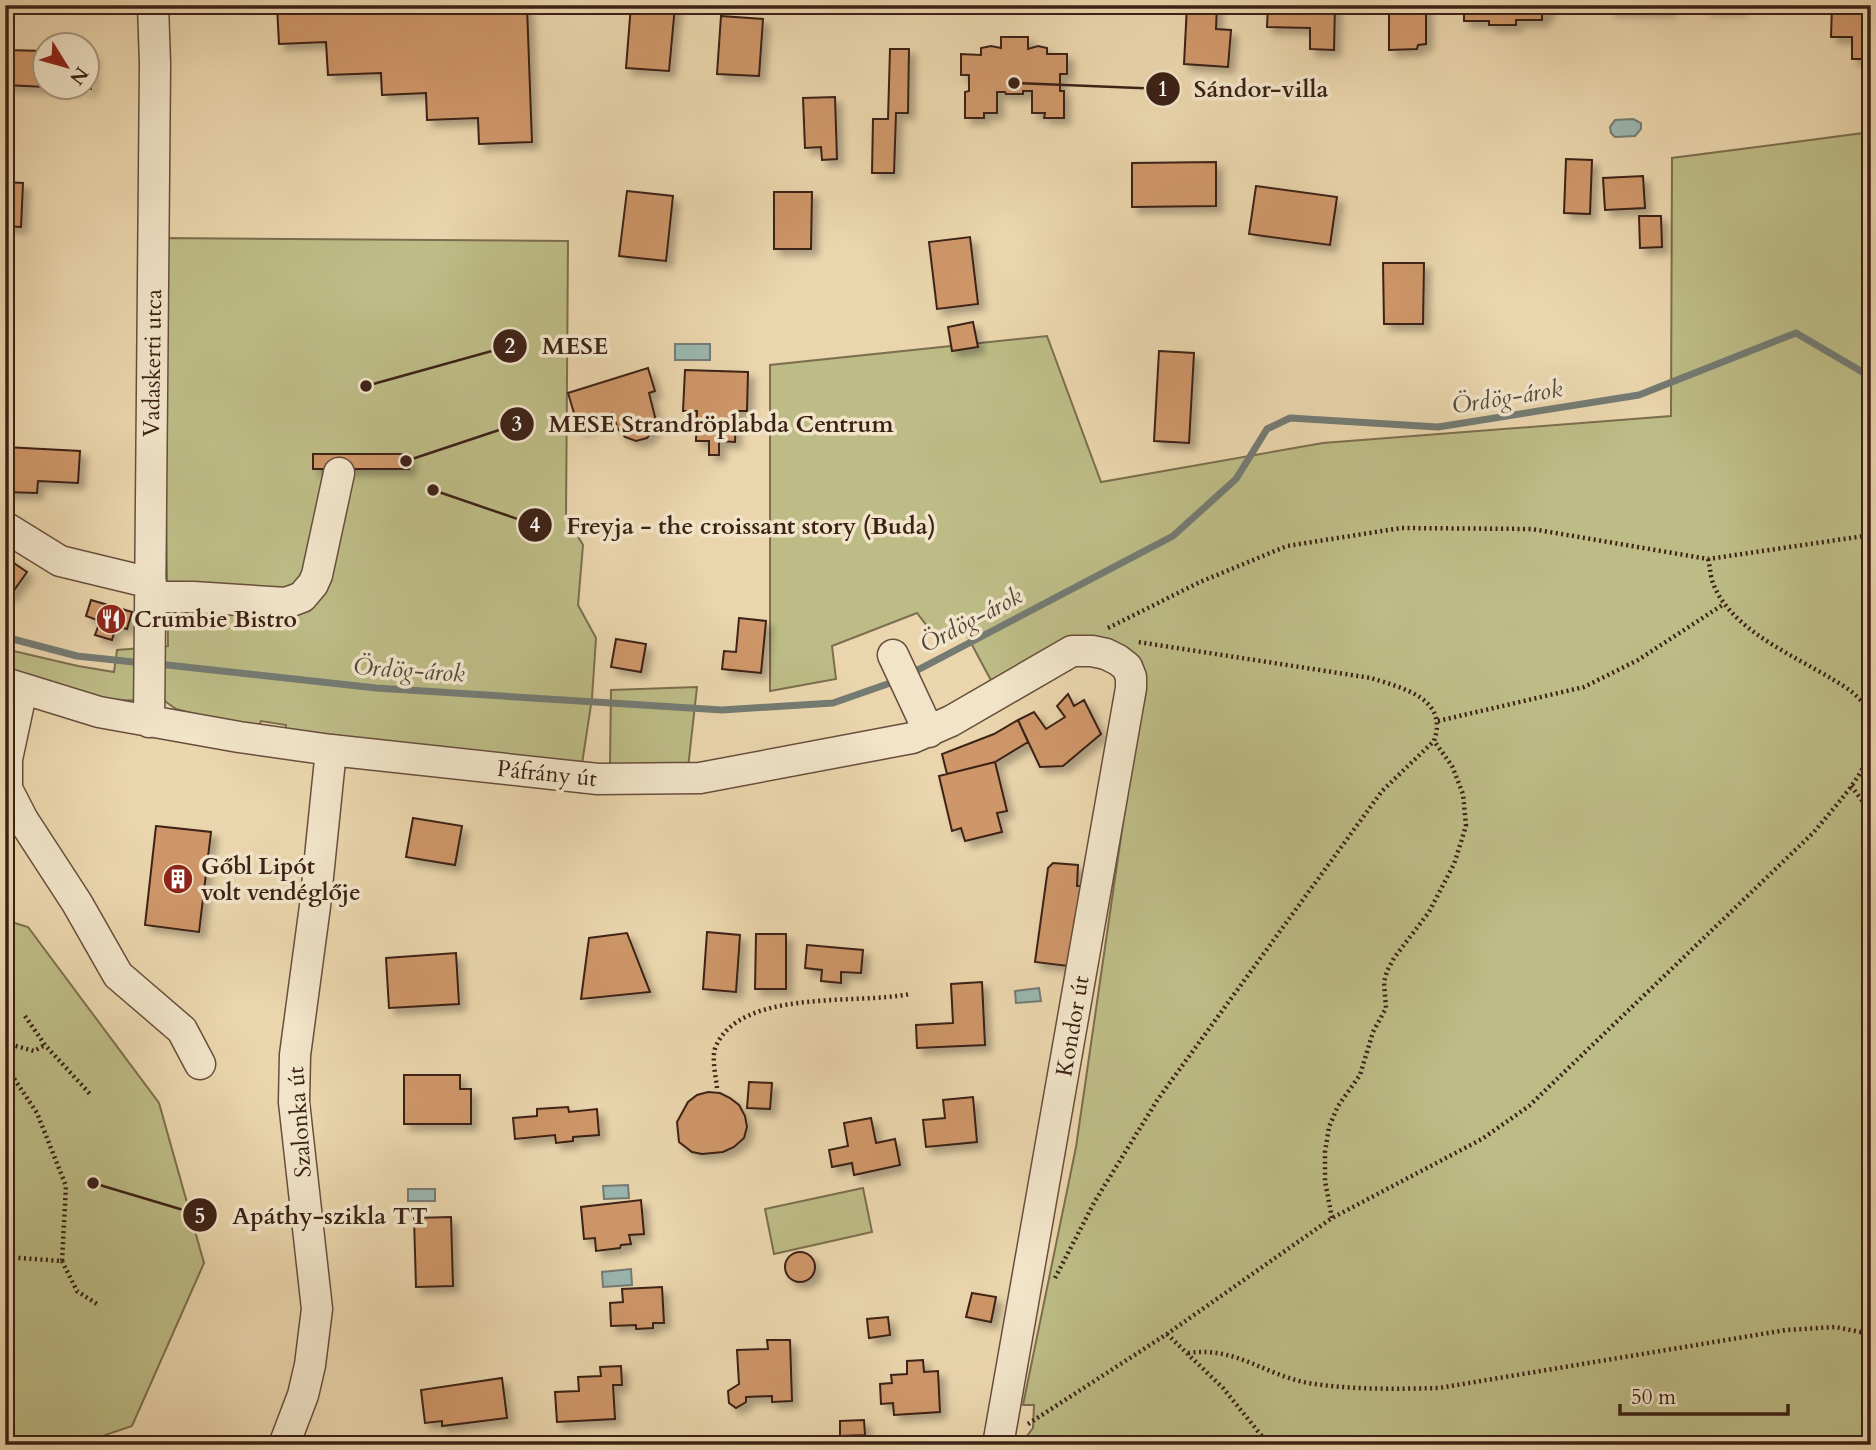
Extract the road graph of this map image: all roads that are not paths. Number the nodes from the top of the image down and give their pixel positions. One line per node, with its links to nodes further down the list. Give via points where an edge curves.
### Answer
1 (153, 5): 4 (street, Vadaskerti utca)
2 (340, 473): 4 (street, via 317,575 302,597 286,603)
3 (5, 527): 4 (street, via 60,561)
4 (151, 590): 8 (street, Vadaskerti utca)
5 (1072, 651): 9 (street, Páfrány út); 13 (street, Kondor út, via 1092,651 1118,660 1127,667 1131,688)
6 (893, 655): 9 (street)
7 (14, 686): 8 (street, Páfrány út, via 99,712); 11 (street, via 6,789 118,975 182,1030)
8 (149, 709): 10 (street, Páfrány út)
9 (929, 732): 10 (street, Páfrány út, via 700,778 598,779)
10 (331, 750): 12 (street, Szalonka út, via 295,1055 294,1102)
11 (200, 1064)
12 (315, 1286): 14 (street, via 302,1313 278,1414); 15 (street, Szalonka út, via 310,1365)
13 (1009, 1438)
14 (265, 1445)
15 (284, 1445)

